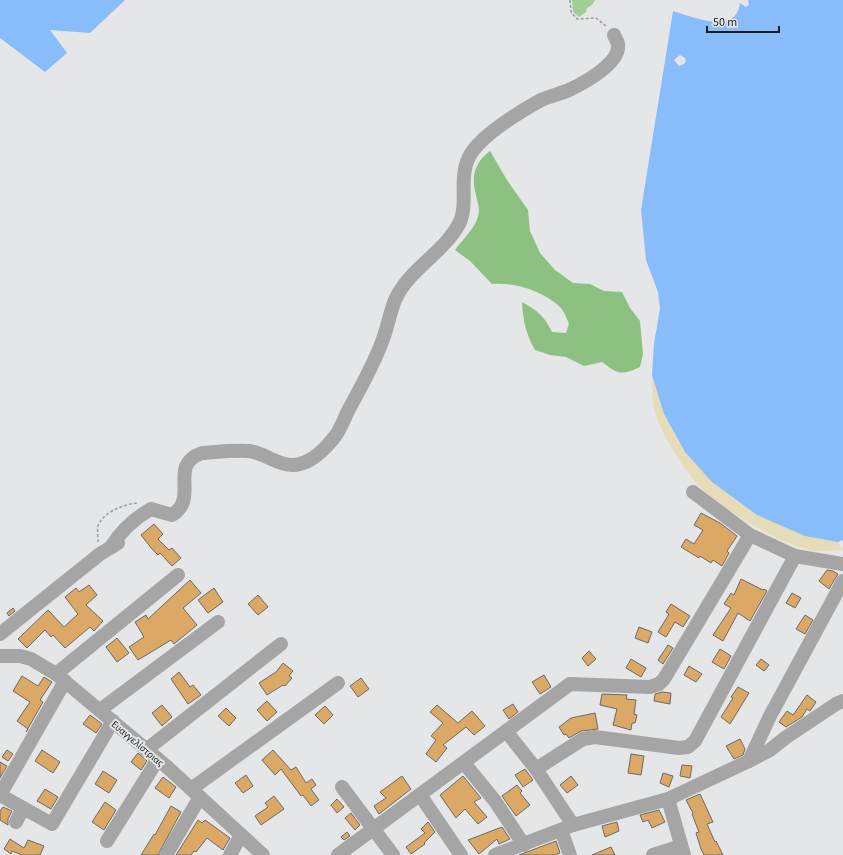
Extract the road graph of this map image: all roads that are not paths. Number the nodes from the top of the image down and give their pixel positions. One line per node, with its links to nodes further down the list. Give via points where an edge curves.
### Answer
1 (614, 34): 5 (street, via 618,44 616,56 607,66 569,90 543,99 509,119 471,153 462,186 463,209 460,223 450,238 405,284 397,297 371,368 336,434 321,452 298,465 286,464 249,451 202,453 189,458 184,474 183,504 178,511 172,516 151,508 132,522)
2 (693, 492): 4 (street)
3 (134, 534): 5 (street)
4 (750, 535): 6 (street); 19 (street, via 659,684 650,687 570,684)
5 (106, 550): 11 (street)
6 (795, 556): 7 (street); 24 (street, via 695,740 688,747 595,737 583,739)
7 (843, 564)
8 (178, 575): 14 (street)
9 (843, 581): 22 (street, via 770,716)
10 (218, 622): 17 (street)
11 (0, 634)
12 (281, 644): 20 (street)
13 (0, 656): 14 (street, Ευαγγελίστριας, via 31,659)
14 (61, 677): 17 (street, Ευαγγελίστριας); 27 (street)
15 (338, 683): 26 (street)
16 (843, 701): 22 (street)
17 (100, 710): 18 (street, Ευαγγελίστριας)
18 (112, 721): 20 (street, Ευαγγελίστριας); 30 (street, via 52,824)
19 (506, 731): 23 (street); 24 (street)
20 (146, 750): 21 (street, Ευαγγελίστριας)
21 (158, 759): 26 (street, Ευαγγελίστριας); 35 (street)
22 (749, 761): 29 (street)
23 (464, 763): 28 (street); 36 (street, via 494,801)
24 (536, 769): 32 (street)
25 (342, 787): 33 (street)
26 (196, 793): 34 (street, Ευαγγελίστριας); 38 (street)
27 (0, 795): 30 (street)
28 (420, 795): 33 (street); 43 (street)
29 (668, 799): 32 (street); 37 (street)
30 (23, 808): 31 (street)
31 (16, 822)
32 (567, 827): 36 (street); 45 (street)
33 (374, 828): 41 (street); 42 (street)
34 (242, 835): 39 (street); 40 (street, Ευαγγελίστριας)
35 (107, 841)
36 (516, 850): 44 (street)
37 (682, 850): 46 (street)
38 (166, 855)
39 (230, 855)
40 (263, 855)
41 (338, 855)
42 (393, 855)
43 (461, 855)
44 (495, 855)
45 (570, 855)
46 (653, 855)

